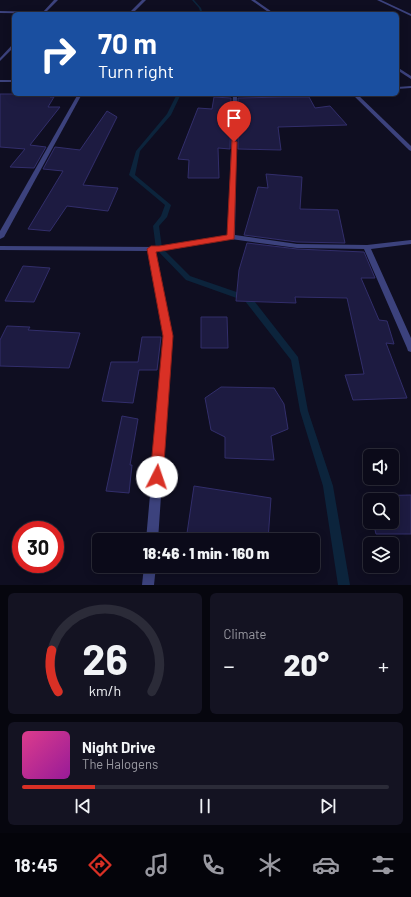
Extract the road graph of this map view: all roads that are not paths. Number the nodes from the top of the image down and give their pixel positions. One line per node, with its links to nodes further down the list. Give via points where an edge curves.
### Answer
1 (56, 0): 8 (street)
2 (144, 0): 9 (street)
3 (253, 0): 10 (street)
4 (379, 0): 11 (street)
5 (411, 11): 11 (street)
6 (0, 12): 7 (street)
7 (12, 12)
8 (44, 12)
9 (132, 12)
10 (270, 12)
11 (405, 12): 12 (street); 13 (street)
12 (399, 13)
13 (411, 15)
14 (12, 47): 15 (street)
15 (0, 60)
16 (399, 69): 17 (street)
17 (411, 78)
18 (0, 81): 19 (street)
19 (12, 81)
20 (411, 87): 21 (street)
21 (399, 88)
22 (79, 96): 26 (street)
23 (235, 96): 27 (street)
24 (356, 96): 25 (street)
25 (411, 150)
26 (0, 237)
27 (231, 237): 29 (street, via 297,246); 31 (street)
28 (411, 242): 29 (street)
29 (367, 246): 32 (street)
30 (0, 248): 31 (street)
31 (151, 249): 33 (street, via 168,336)
32 (411, 348)
33 (153, 533)
34 (149, 573): 35 (street)
35 (148, 585)

